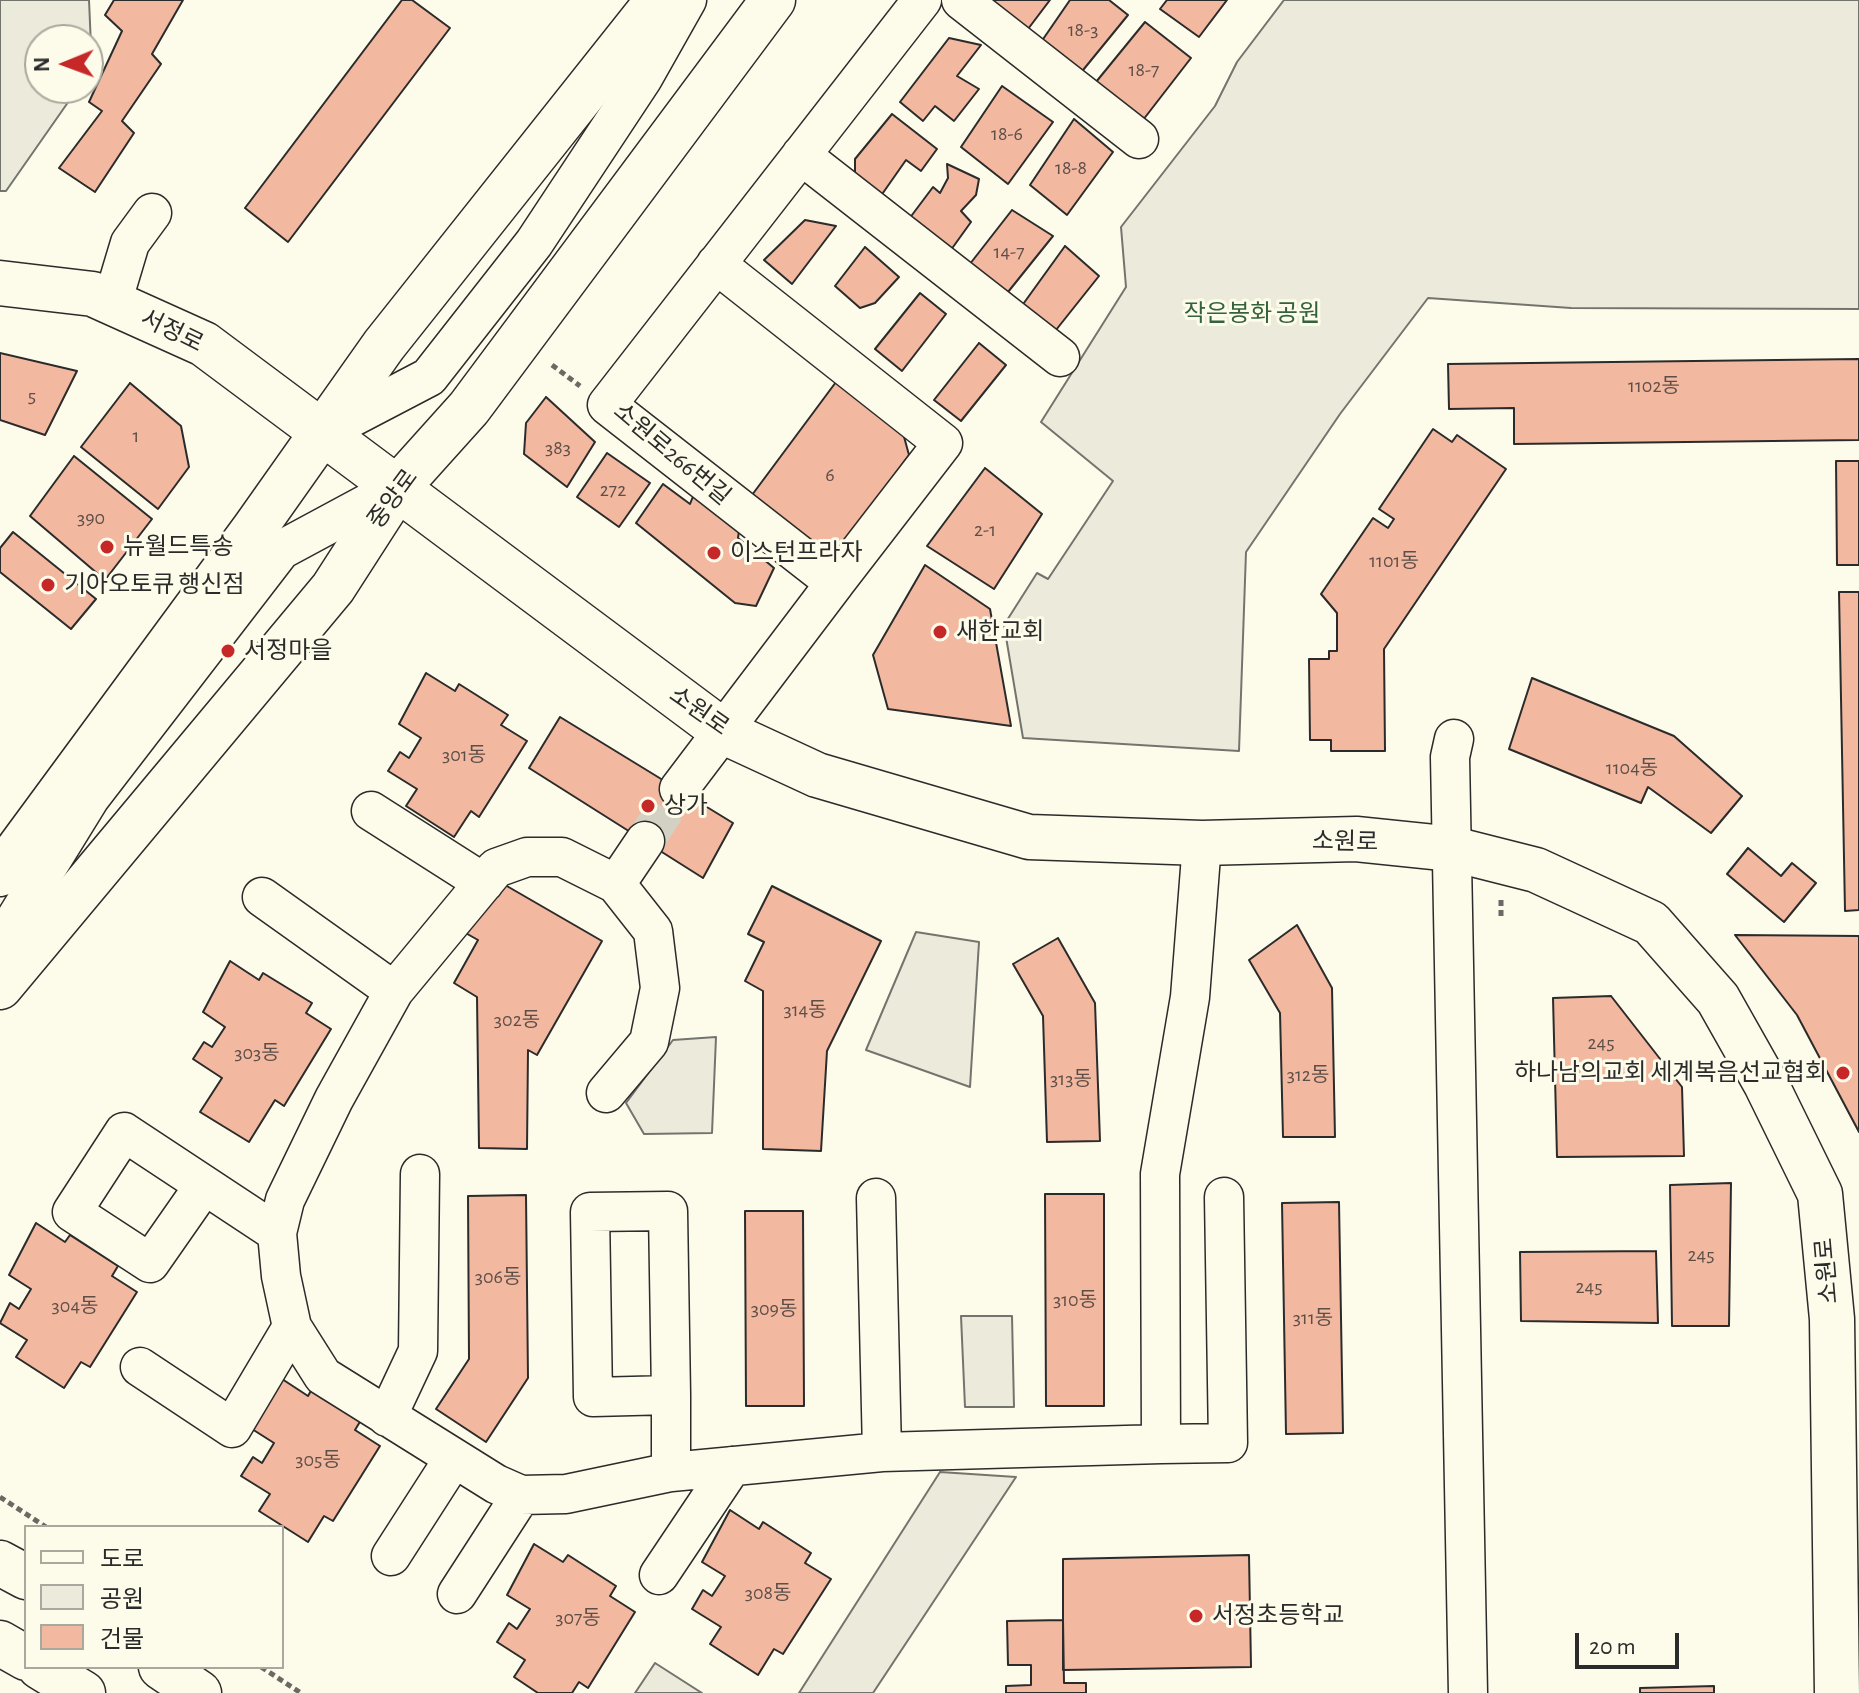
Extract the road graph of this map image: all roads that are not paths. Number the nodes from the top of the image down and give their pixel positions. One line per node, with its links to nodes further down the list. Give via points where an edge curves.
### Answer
1 (658, 0): 13 (main road, via 384,345)
2 (687, 0): 13 (street, via 643,78 534,243 429,377)
3 (773, 0): 14 (main road, 중앙로, via 469,408)
4 (922, 0): 7 (street, 소원로266번길)
5 (961, 0): 6 (street)
6 (1139, 139)
7 (801, 155): 9 (street, 소원로266번길); 12 (street)
8 (152, 213): 11 (street, via 130,243)
9 (716, 264): 15 (street, via 943,443); 15 (street, 소원로266번길, via 607,405)
10 (0, 283): 11 (main road, 서정로, via 93,294)
11 (112, 303): 13 (main road, 서정로, via 204,344)
12 (1060, 357)
13 (320, 434): 14 (main road, 소원로); 23 (main road)
14 (398, 487): 16 (main road, 소원로); 27 (street, via 281,550 90,798); 28 (main road, 중앙로, via 333,588)
15 (835, 583): 16 (street)
16 (724, 732): 18 (street); 21 (main road, 소원로, via 817,775 1029,837)
17 (1454, 739): 22 (street)
18 (679, 789)
19 (371, 811): 24 (street)
20 (645, 841): 25 (street)
21 (1202, 843): 22 (main road, 소원로, via 1356,839); 40 (street, via 1190,997 1160,1174)
22 (1453, 849): 55 (street); 56 (main road, 소원로, via 1536,870 1651,923 1718,999 1820,1194 1832,1319)
23 (0, 874)
24 (484, 883): 25 (street, via 496,868 527,857 562,857); 29 (street)
25 (616, 884): 30 (street, via 653,931 660,988 649,1042)
26 (262, 897): 29 (street)
27 (0, 944)
28 (0, 987)
29 (394, 991): 35 (street, via 305,1155)
30 (606, 1093)
31 (420, 1174): 39 (street, via 418,1351)
32 (203, 1187): 35 (street)
33 (1224, 1197): 40 (street, via 1228,1443)
34 (876, 1198): 41 (street)
35 (277, 1233): 36 (street)
36 (292, 1327): 37 (street, via 232,1428); 39 (street, via 323,1376)
37 (140, 1367)
38 (671, 1395): 38 (street, via 593,1397 590,1212 668,1211); 44 (street)
39 (387, 1417): 42 (street)
40 (1161, 1444): 41 (street)
41 (882, 1452): 43 (street)
42 (454, 1458): 45 (street); 46 (street)
43 (732, 1466): 44 (street); 47 (street)
44 (671, 1472): 45 (street, via 566,1494)
45 (521, 1495): 48 (street)
46 (391, 1556)
47 (659, 1575)
48 (457, 1594)
49 (0, 1643): 50 (main road)
50 (24, 1657)
51 (43, 1669): 53 (main road)
52 (164, 1669): 54 (main road)
53 (83, 1693)
54 (199, 1693)
55 (1468, 1693)
56 (1837, 1693)

